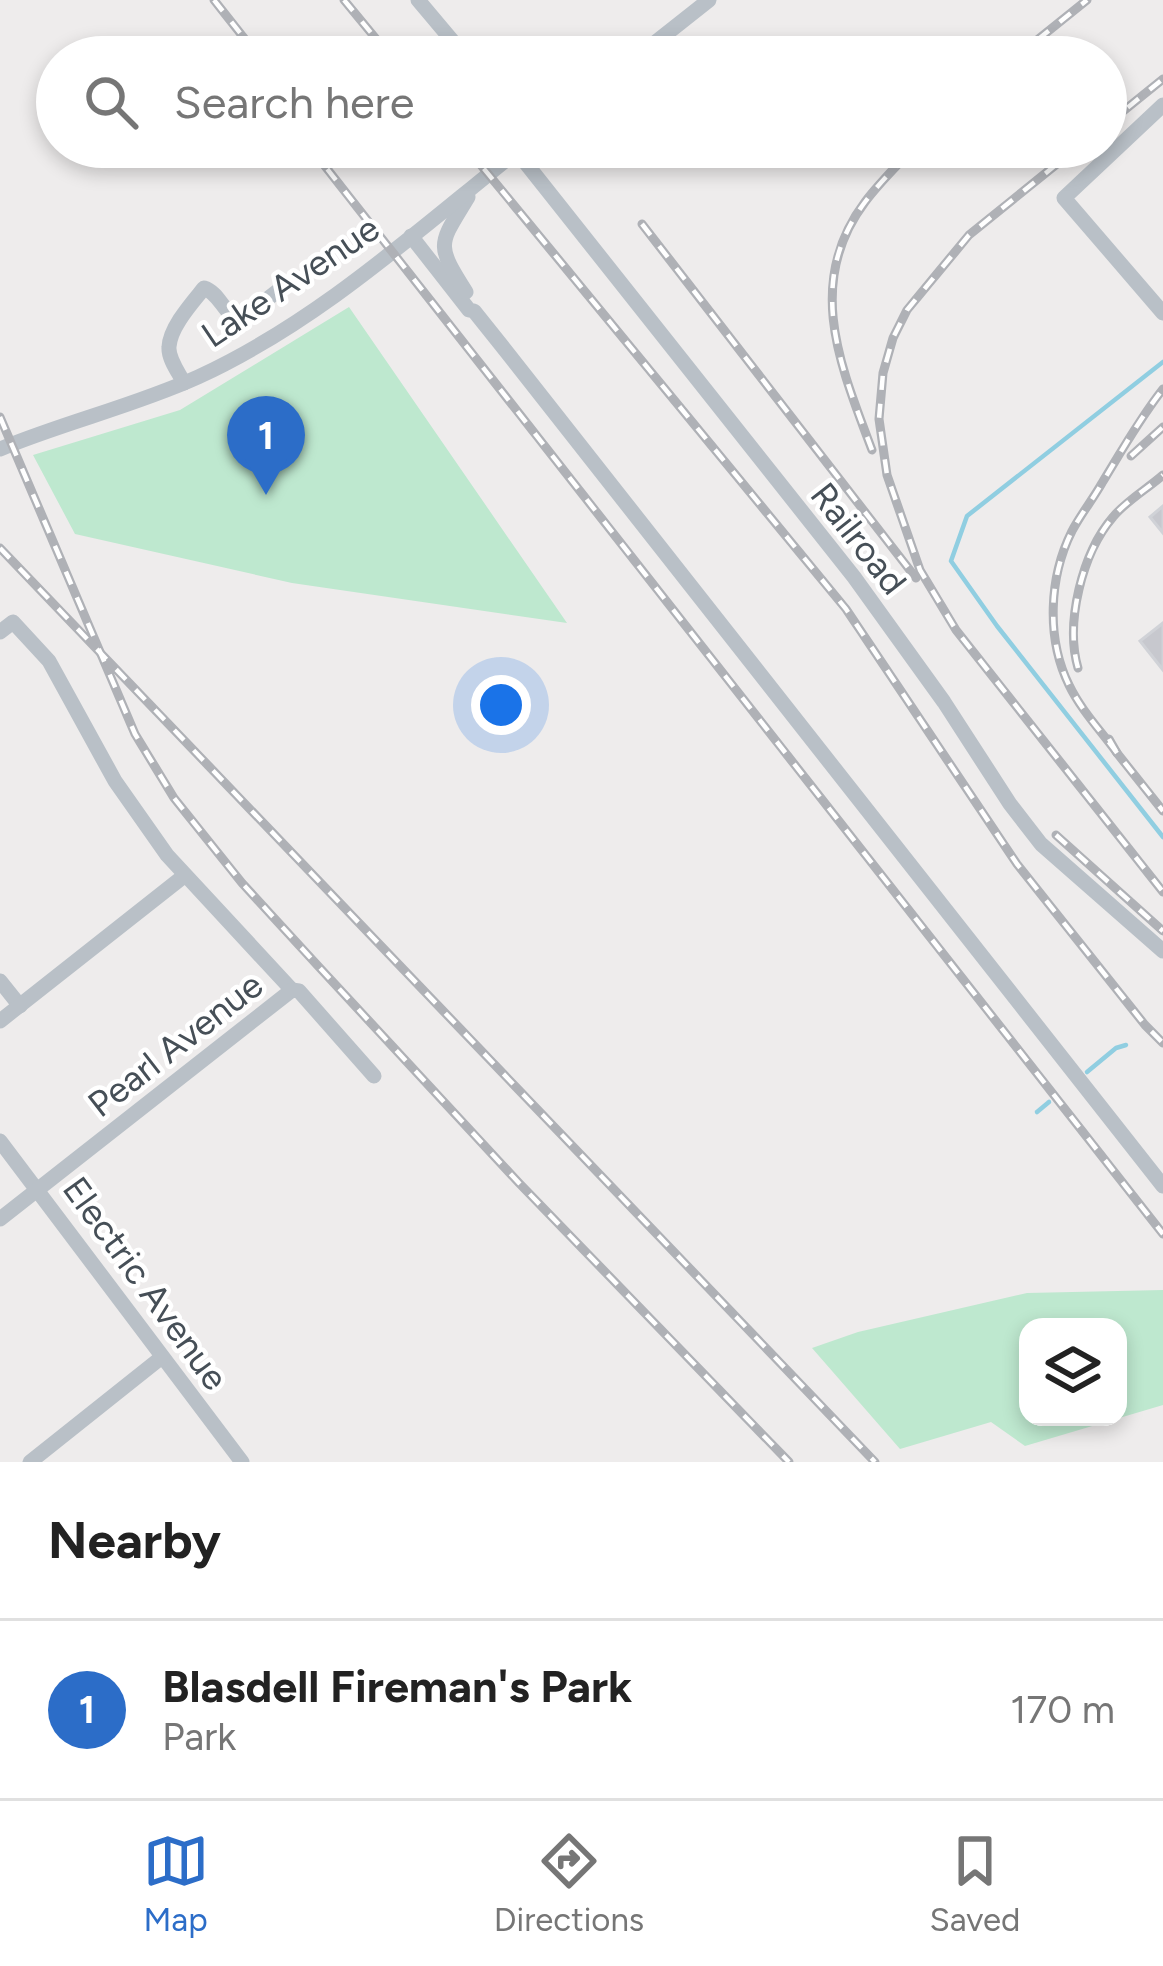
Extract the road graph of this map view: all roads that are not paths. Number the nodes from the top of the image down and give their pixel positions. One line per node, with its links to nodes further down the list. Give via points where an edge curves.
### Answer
1 (418, 0): 3 (street)
2 (705, 1): 4 (street)
3 (448, 36)
4 (662, 36)
5 (1163, 105): 6 (street)
6 (1127, 139)
7 (496, 168): 10 (street, Lake Avenue)
8 (534, 168): 19 (street, Railroad, via 854,577 1041,844)
9 (1097, 168): 14 (street, via 1064,199)
10 (474, 186): 11 (street, Lake Avenue); 13 (street, via 444,237 445,259)
11 (411, 236): 13 (street); 15 (street, Lake Avenue, via 293,324)
12 (283, 287): 15 (street, via 240,320 204,288 169,346)
13 (474, 311): 26 (street)
14 (1163, 313)
15 (184, 383): 16 (street, Lake Avenue)
16 (0, 449)
17 (6, 627): 18 (street, via 49,662 125,797)
18 (184, 876): 21 (street); 22 (street)
19 (1163, 951)
20 (0, 981): 22 (street)
21 (292, 990): 24 (street, Pearl Avenue); 27 (street, Pearl Avenue)
22 (20, 1006): 23 (street)
23 (0, 1021)
24 (374, 1076)
25 (0, 1141): 27 (street, Electric Avenue)
26 (1163, 1186)
27 (38, 1189): 28 (street, Pearl Avenue); 29 (street, Electric Avenue)
28 (0, 1219)
29 (162, 1357): 30 (street); 31 (street, Electric Avenue)
30 (30, 1462)
31 (242, 1462)

